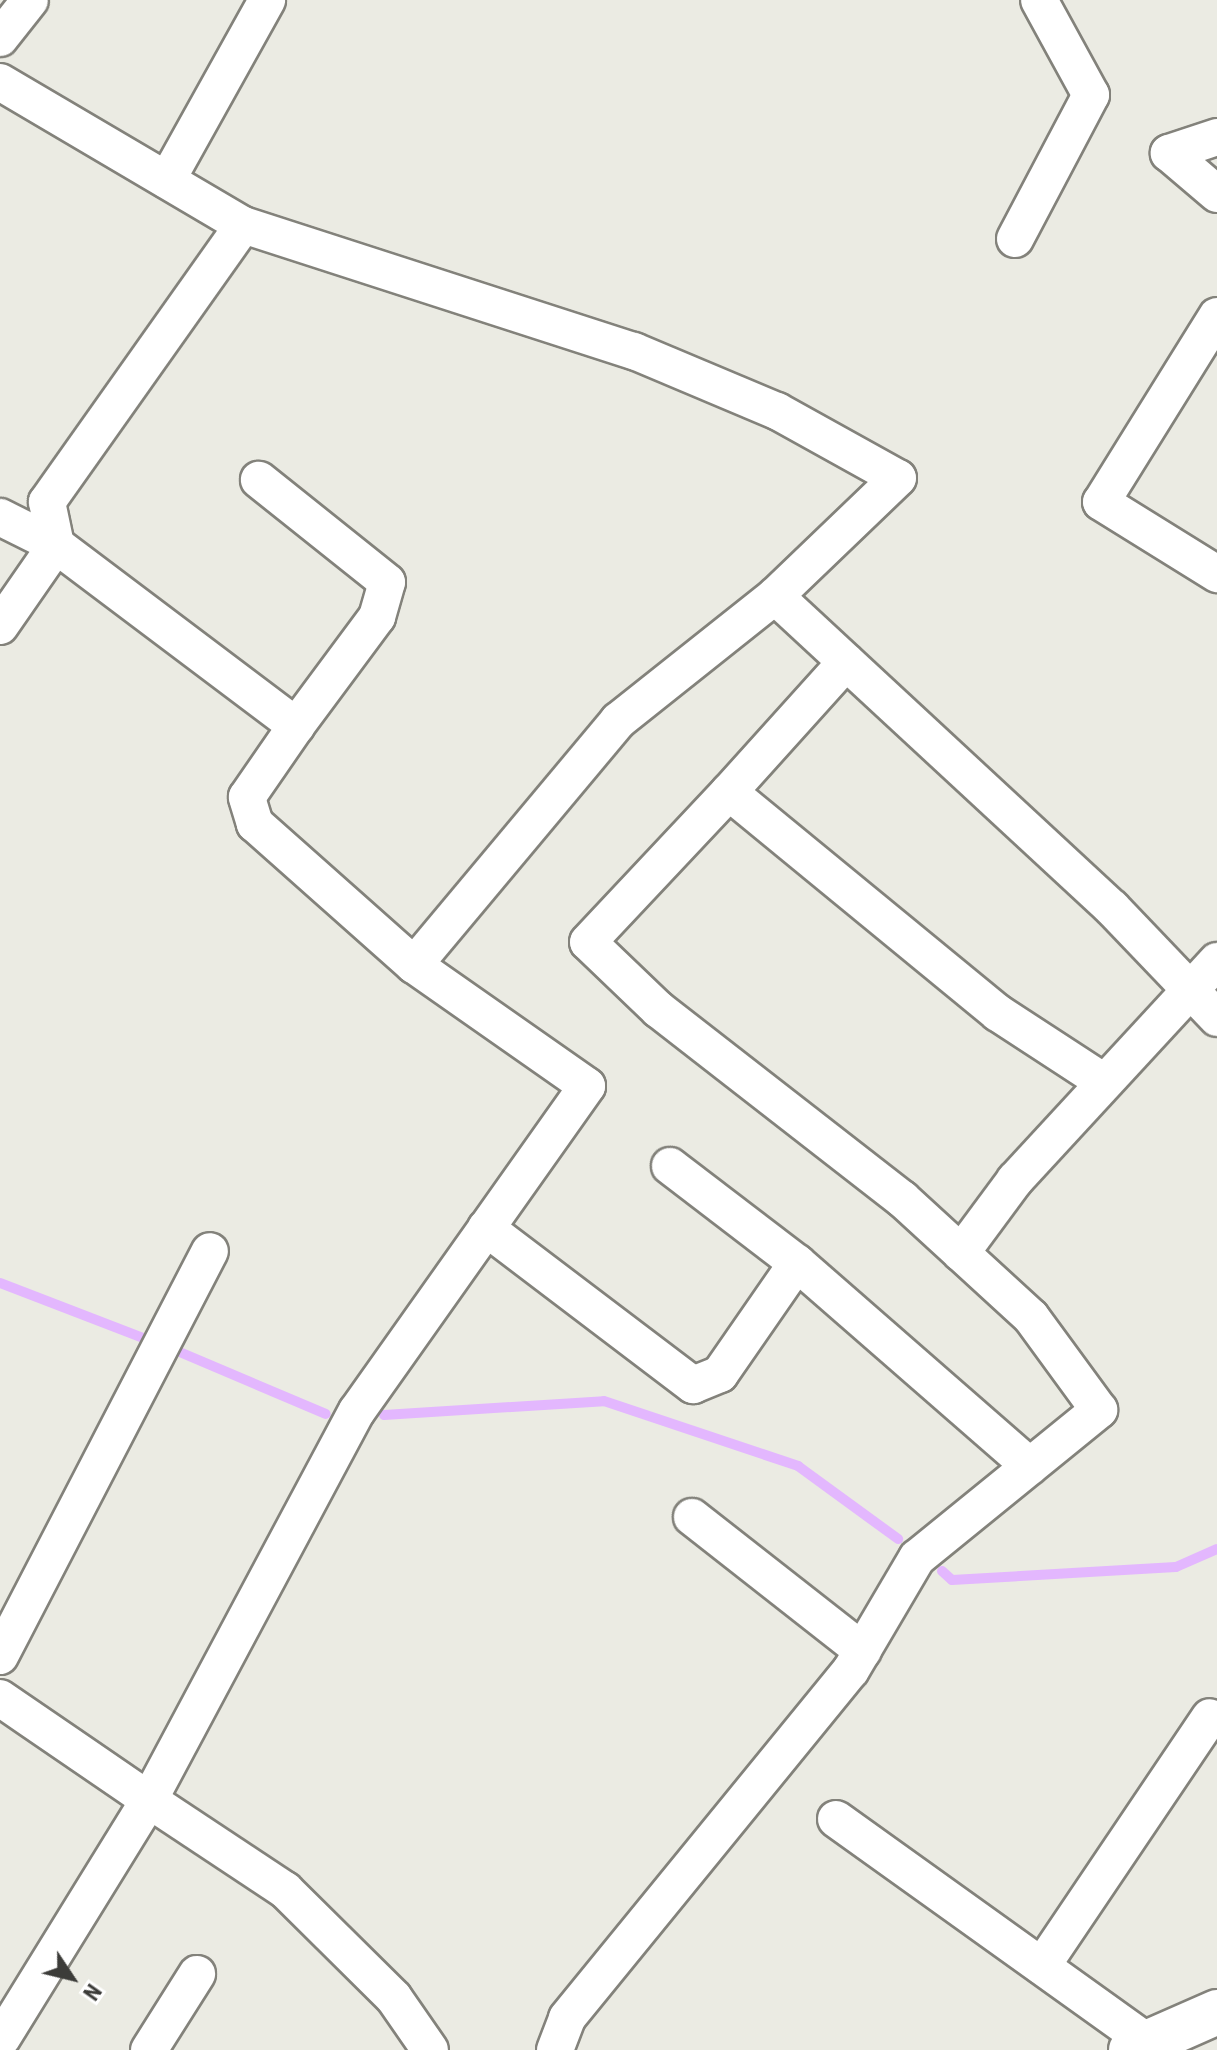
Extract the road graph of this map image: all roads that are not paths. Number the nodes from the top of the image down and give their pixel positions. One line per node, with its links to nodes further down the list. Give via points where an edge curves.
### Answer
1 (267, 0): 7 (street)
2 (1039, 0): 10 (street, via 1091,95)
3 (27, 1): 4 (street)
4 (0, 38)
5 (0, 82): 7 (street)
6 (1217, 137): 8 (street, via 1169,153)
7 (167, 180): 9 (street)
8 (1217, 194)
9 (243, 225): 14 (street, via 47,502); 16 (street, via 634,351 777,411 898,478)
10 (1015, 239)
11 (1217, 316): 15 (street, via 1101,502)
12 (259, 480): 19 (street, via 387,582 377,617)
13 (0, 517): 14 (street)
14 (56, 545): 17 (street); 19 (street)
15 (1217, 574)
16 (775, 596): 18 (street); 22 (street, via 618,721)
17 (0, 626)
18 (846, 662): 20 (street); 23 (street)
19 (296, 726): 22 (street, via 247,797 248,811)
20 (729, 792): 25 (street, via 998,1013); 29 (street, via 588,942 659,1010)
21 (1217, 961): 23 (street)
22 (414, 965): 27 (street, via 587,1086)
23 (1189, 989): 24 (street); 25 (street)
24 (1217, 1018)
25 (1104, 1082): 29 (street)
26 (670, 1166): 30 (street)
27 (486, 1228): 30 (street, via 693,1385 720,1374); 37 (street, via 357,1411)
28 (210, 1251): 34 (street)
29 (961, 1253): 31 (street, via 1031,1317 1099,1410)
30 (797, 1263): 31 (street)
31 (1030, 1466): 33 (street, via 917,1558)
32 (692, 1517): 33 (street)
33 (863, 1651): 46 (street, via 567,2018)
34 (0, 1656)
35 (0, 1698): 37 (street)
36 (1210, 1717): 39 (street)
37 (149, 1800): 42 (street); 45 (street, via 285,1890 394,1998)
38 (836, 1819): 39 (street)
39 (1042, 1966): 43 (street)
40 (197, 1974): 44 (street)
41 (1217, 2012): 43 (street)
42 (2, 2038)
43 (1138, 2046)
44 (149, 2050)
45 (430, 2050)
46 (555, 2050)

